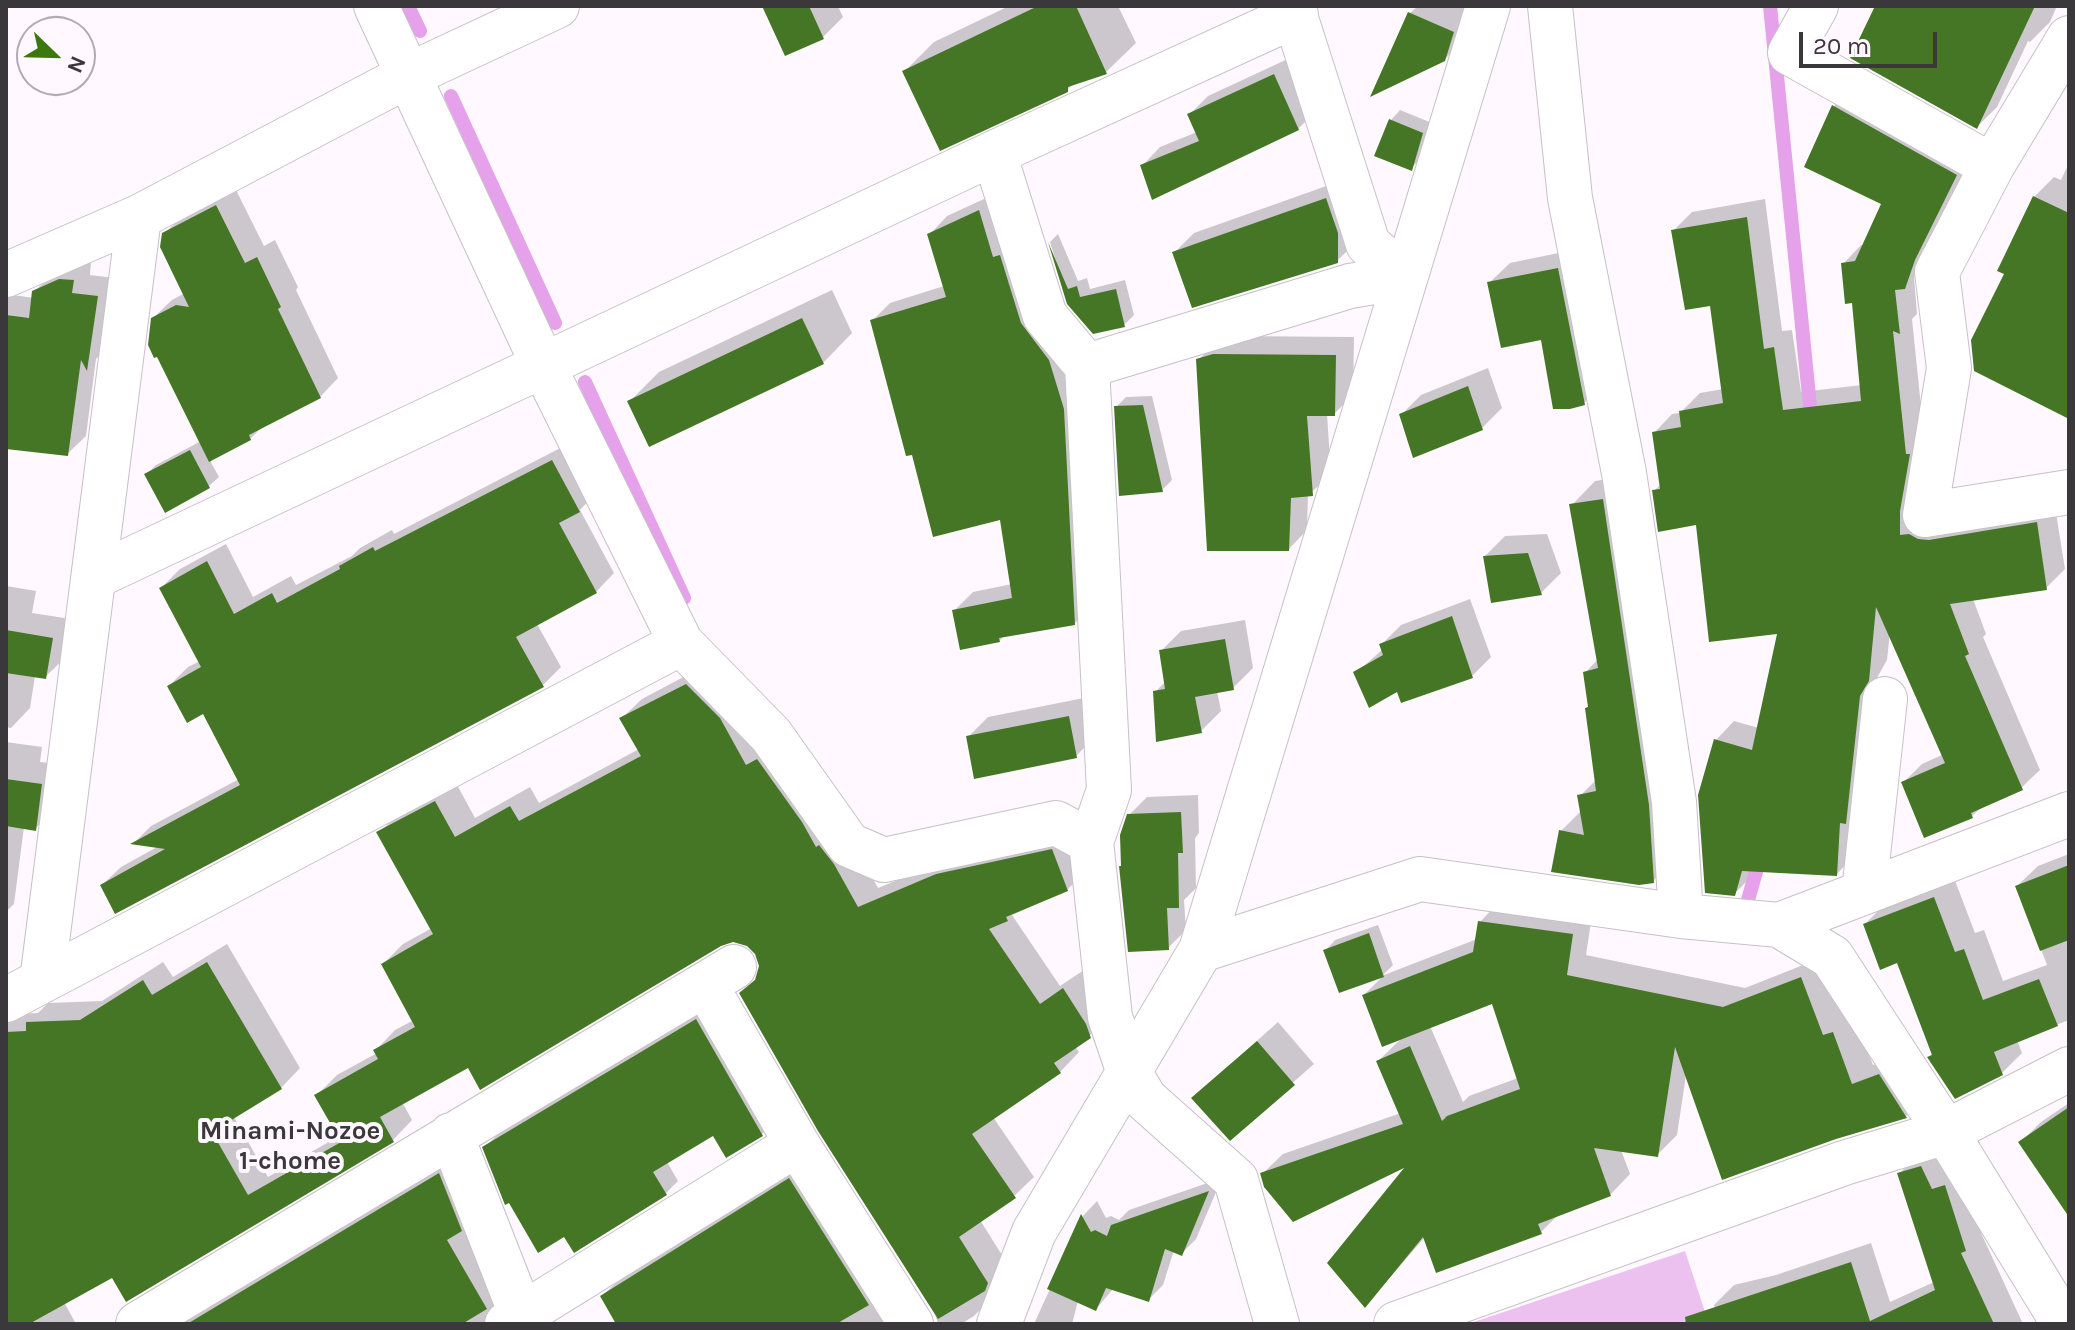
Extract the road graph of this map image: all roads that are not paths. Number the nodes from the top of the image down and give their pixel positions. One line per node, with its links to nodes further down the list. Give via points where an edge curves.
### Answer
1 (376, 6): 8 (street)
2 (557, 6): 8 (street)
3 (1488, 6): 13 (street)
4 (1550, 6): 23 (street, via 1570,198 1624,473 1674,802)
5 (1816, 6): 10 (street, via 1790,53)
6 (1294, 11): 9 (street); 13 (street, via 1368,244)
7 (2069, 38): 10 (street)
8 (407, 76): 11 (street); 15 (street)
9 (994, 153): 14 (street, via 1045,316); 15 (street)
10 (1992, 166): 16 (street, via 1937,272 1949,368 1925,515)
11 (139, 217): 12 (street); 17 (street)
12 (6, 275)
13 (1404, 277): 14 (street, via 1350,286); 25 (street)
14 (1087, 366): 21 (street, via 1109,790)
15 (544, 367): 17 (street); 18 (street)
16 (2069, 492)
17 (96, 576): 26 (street)
18 (681, 643): 21 (street, via 771,735 849,845 884,860 1056,823); 26 (street)
19 (1885, 699): 22 (street)
20 (2069, 814): 22 (street)
21 (1091, 842): 28 (street, via 1110,1017)
22 (1864, 892): 24 (street)
23 (1681, 916): 24 (street); 25 (street, via 1420,879)
24 (1779, 925): 29 (street, via 1832,957)
25 (1201, 950): 28 (street)
26 (24, 991)
27 (2069, 1069): 29 (street)
28 (1128, 1070): 35 (street, via 1034,1232); 36 (street, via 1145,1099 1236,1180)
29 (1946, 1132): 37 (street, via 1829,1168); 38 (street)
30 (451, 1135): 31 (street, via 720,976); 33 (street); 34 (street)
31 (797, 1144): 32 (street); 33 (street)
32 (899, 1320)
33 (518, 1321)
34 (138, 1324)
35 (999, 1324)
36 (1277, 1324)
37 (1396, 1324)
38 (2064, 1324)

